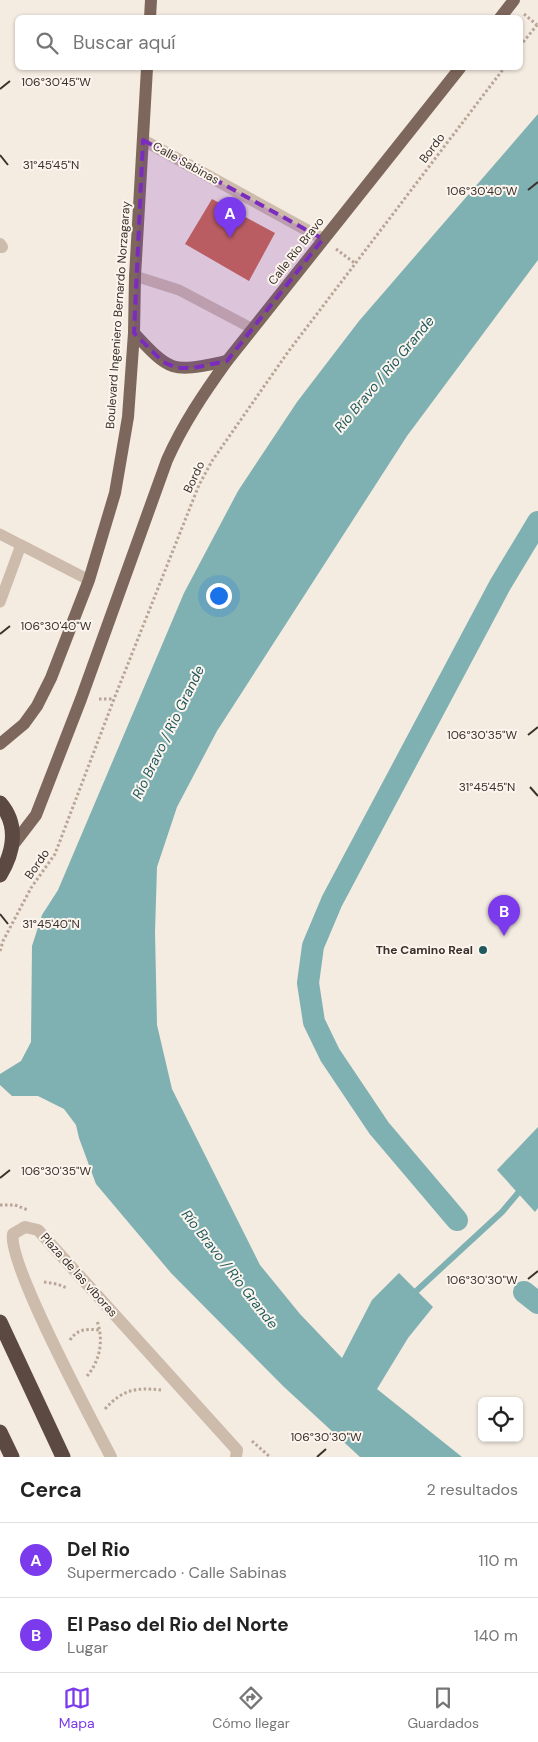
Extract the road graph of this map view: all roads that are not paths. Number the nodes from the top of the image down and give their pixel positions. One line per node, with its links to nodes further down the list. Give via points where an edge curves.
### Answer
1 (151, 0): 3 (main road)
2 (510, 1): 4 (main road)
3 (150, 15)
4 (502, 15)
5 (147, 70): 7 (main road, Boulevard Ingeniero Bernardo Norzagaray)
6 (458, 70): 8 (main road, Calle Río Bravo)
7 (143, 140): 8 (street, Calle Sabinas); 9 (main road, Boulevard Ingeniero Bernardo Norzagaray)
8 (323, 238): 10 (main road, Calle Río Bravo)
9 (135, 276): 10 (lane, via 179,290); 11 (main road, Boulevard Ingeniero Bernardo Norzagaray)
10 (253, 329): 12 (main road, Calle Río Bravo)
11 (134, 332): 12 (main road, via 163,362 177,368); 15 (main road, Boulevard Ingeniero Bernardo Norzagaray, via 128,417 120,468)
12 (227, 361): 19 (main road, Calle Río Bravo, via 195,405 177,437 36,815)
13 (0, 534): 14 (lane)
14 (21, 545): 15 (lane); 16 (lane)
15 (89, 580): 17 (main road, Boulevard Ingeniero Bernardo Norzagaray, via 55,669 37,706 24,724)
16 (0, 602)
17 (0, 744)
18 (0, 803): 19 (highway, via 12,826)
19 (13, 845): 20 (highway)
20 (0, 874)
21 (0, 1322): 23 (highway)
22 (0, 1432): 24 (highway)
23 (58, 1456)
24 (12, 1457)
25 (111, 1457): 26 (street, Plaza de las víboras, via 32,1300 12,1239 13,1234 25,1227 38,1230 237,1450)
26 (236, 1457)

